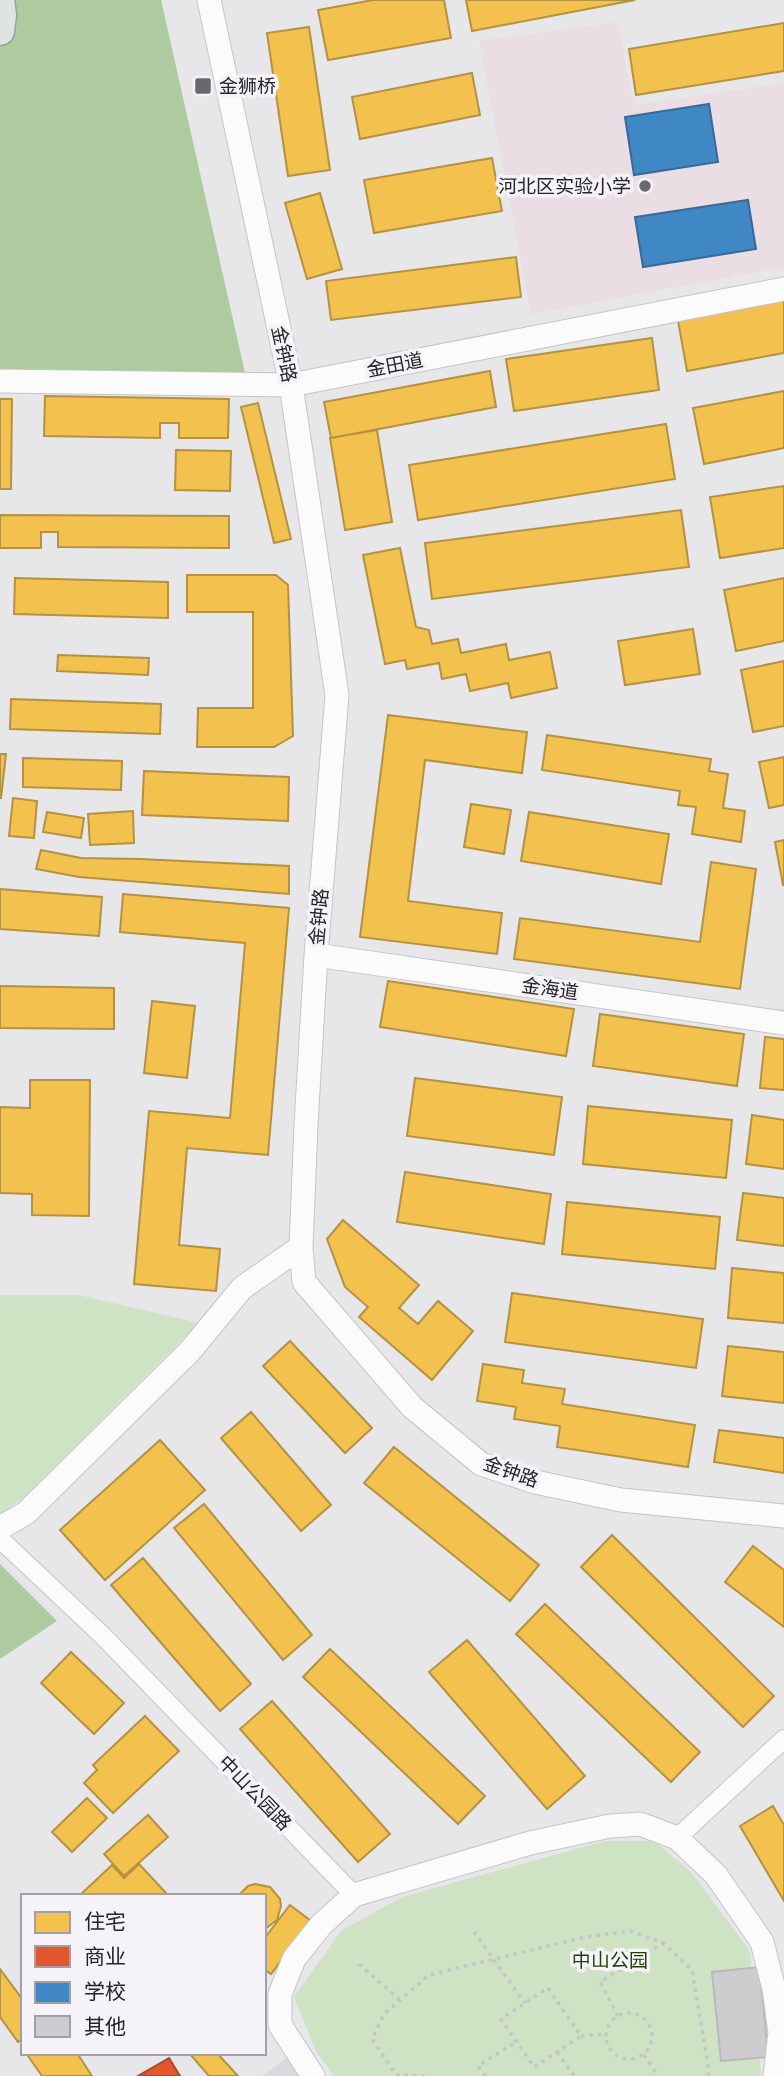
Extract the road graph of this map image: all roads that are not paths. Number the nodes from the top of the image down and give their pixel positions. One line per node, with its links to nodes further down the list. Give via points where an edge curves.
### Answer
1 (0, 0): 3 (main road)
2 (209, 0): 6 (street, 金钟路)
3 (0, 31)
4 (784, 289): 6 (street, 金田道)
5 (0, 381): 6 (street, 金田道)
6 (291, 385): 7 (street, 金钟路, via 337,695)
7 (316, 955): 8 (street, 金海道); 9 (street, 金钟路)
8 (784, 1023)
9 (301, 1247): 10 (street, 金钟路, via 304,1282 412,1407 481,1464 535,1482 621,1500); 11 (street, via 242,1288 171,1370 26,1513)
10 (784, 1516)
11 (0, 1528)
12 (0, 1539): 15 (street, 中山公园路, via 103,1636)
13 (784, 1739): 14 (street)
14 (677, 1838): 15 (street, via 640,1824 610,1826 530,1843); 17 (street, via 716,1875 762,1942 780,2032)
15 (354, 1895): 16 (street, via 321,1925 294,1959 280,1994 280,2025)
16 (313, 2076)
17 (775, 2076)

